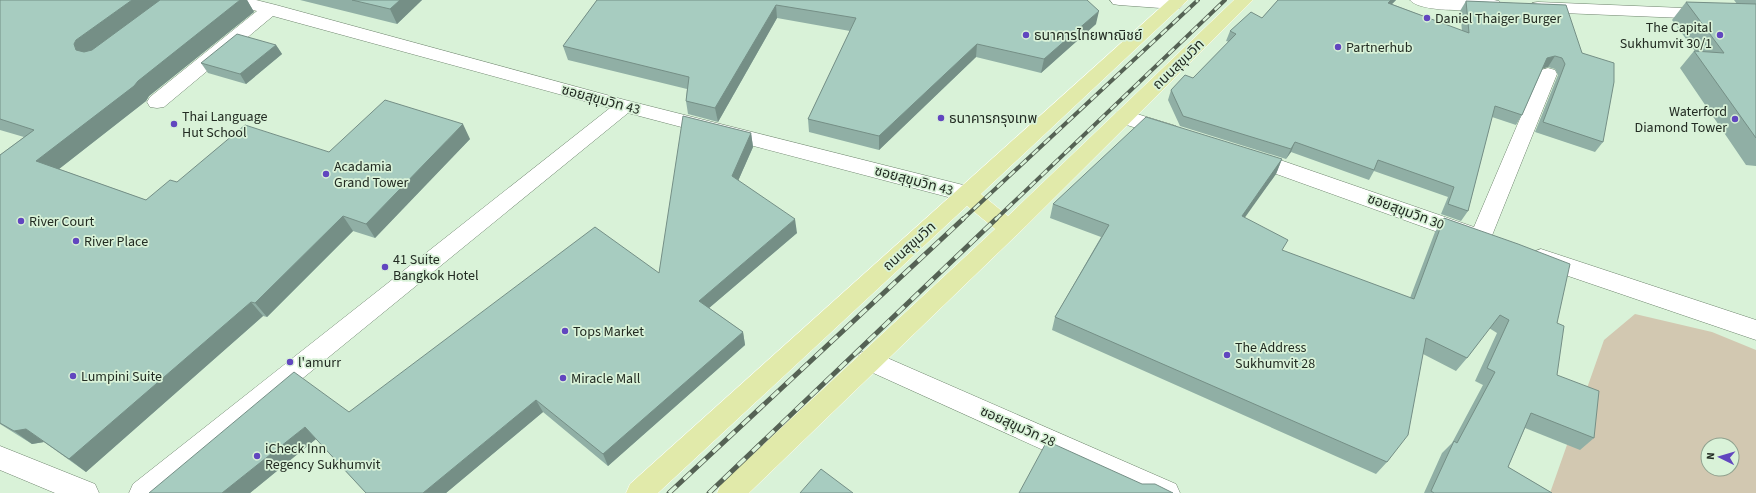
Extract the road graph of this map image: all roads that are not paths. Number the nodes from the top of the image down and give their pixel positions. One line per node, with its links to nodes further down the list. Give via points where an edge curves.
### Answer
1 (236, 0): 6 (street, ซอยสุขุมวิท 43)
2 (1119, 0): 5 (street)
3 (1244, 0): 11 (main road, ถนนสุขุมวิท)
4 (1419, 0): 7 (street, via 1426,3)
5 (1177, 2): 14 (main road, ถนนสุขุมวิท)
6 (270, 9): 9 (street); 10 (street, ซอยสุขุมวิท 43)
7 (1756, 16)
8 (1548, 74): 13 (street, ซอยสุขุมวิท 30, via 1488,240)
9 (158, 102)
10 (624, 106): 14 (street, ซอยสุขุมวิท 43); 21 (street)
11 (1124, 117): 12 (street); 15 (main road, ถนนสุขุมวิท)
12 (1190, 138)
13 (1234, 152)
14 (966, 194): 15 (main road); 22 (main road, ถนนสุขุมวิท)
15 (1008, 228): 18 (main road, ถนนสุขุมวิท)
16 (1525, 253): 17 (street)
17 (1756, 330)
18 (869, 360): 23 (main road, ถนนสุขุมวิท); 24 (street, ซอยสุขุมวิท 28)
19 (0, 458): 20 (street)
20 (86, 493)
21 (142, 493)
22 (639, 493)
23 (730, 493)
24 (1167, 493)

